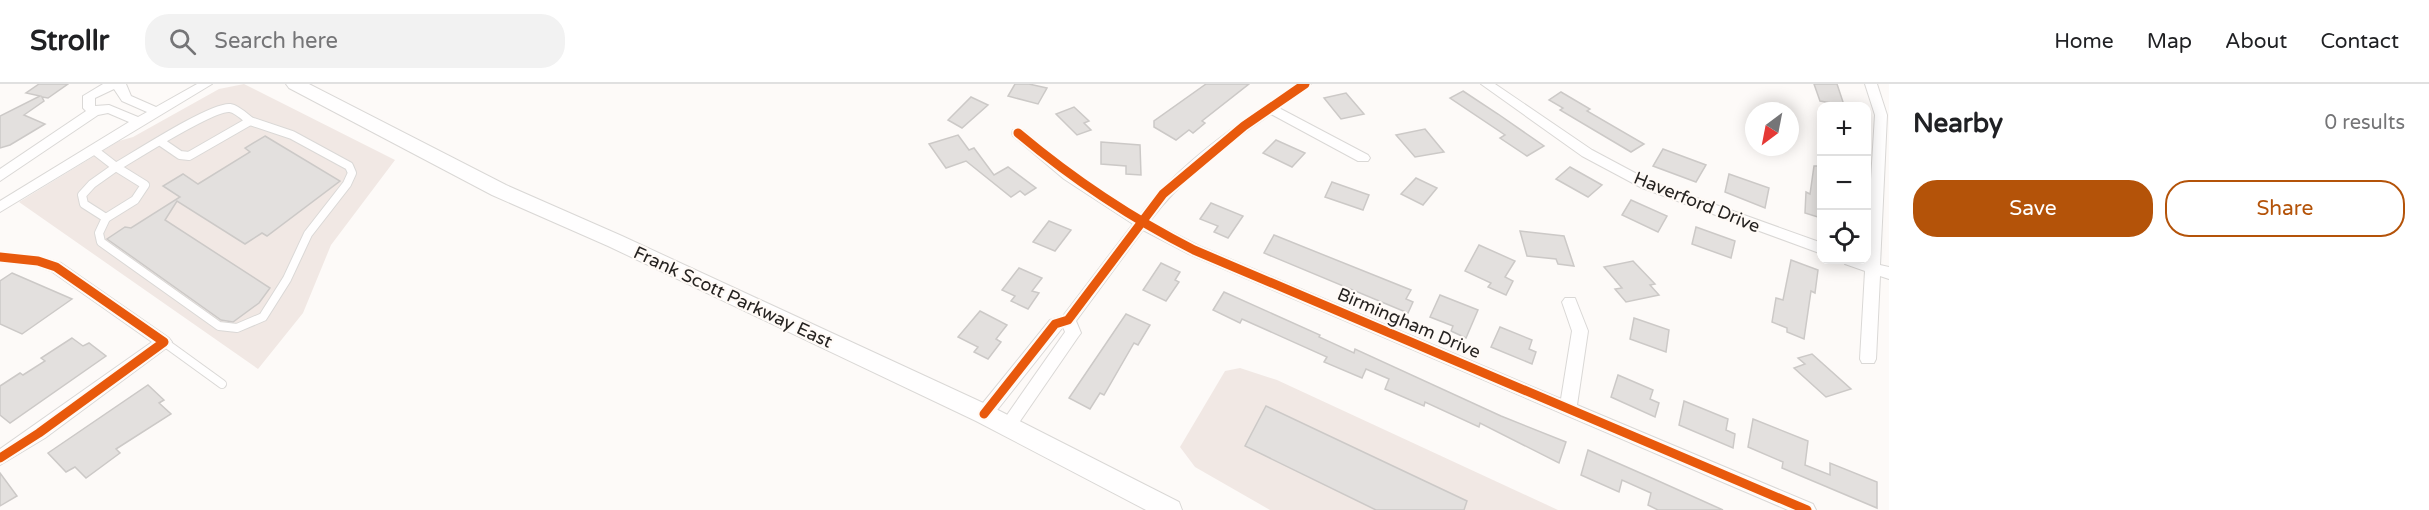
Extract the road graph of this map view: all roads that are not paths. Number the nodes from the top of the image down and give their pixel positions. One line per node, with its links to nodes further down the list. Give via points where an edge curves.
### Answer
1 (113, 84): 8 (street, via 89,96 89,108); 9 (street, via 122,87 126,98)
2 (206, 84): 9 (street)
3 (295, 84): 32 (main road, Frank Scott Parkway East, via 500,190)
4 (1305, 84): 7 (street)
5 (1487, 84): 21 (street, Haverford Drive, via 1587,153 1647,185)
6 (1870, 84): 24 (street, via 1881,115)
7 (1268, 107): 15 (street); 20 (street, via 1163,194)
8 (95, 111): 11 (street, via 109,109); 17 (street)
9 (156, 111): 11 (street)
10 (250, 121): 13 (lane, via 230,108 222,108); 13 (lane, via 189,156 180,155); 19 (lane, via 301,140 349,165 352,173 308,234 263,317 237,328 219,326 101,242 99,233)
11 (139, 122): 14 (street)
12 (1018, 133): 20 (street, Birmingham Drive, via 1069,176)
13 (161, 142): 16 (lane)
14 (94, 150): 16 (lane); 18 (street)
15 (1364, 158)
16 (116, 167): 19 (lane, via 82,195 84,204); 19 (lane, via 145,185 145,190)
17 (0, 176)
18 (0, 207)
19 (106, 218)
20 (1143, 224): 27 (street, via 1119,249); 31 (street, Birmingham Drive, via 1194,250)
21 (1817, 248)
22 (0, 257): 28 (street, via 56,267)
23 (1862, 264): 24 (street)
24 (1871, 267): 25 (street); 29 (street)
25 (1889, 273)
26 (1570, 302): 31 (street, via 1580,331)
27 (1068, 320): 32 (street, via 1055,324); 33 (street, via 1073,333)
28 (164, 342): 30 (lane); 34 (street)
29 (1868, 359)
30 (222, 384)
31 (1568, 408): 36 (street, Birmingham Drive)
32 (984, 414): 33 (main road, Frank Scott Parkway East)
33 (1008, 425): 35 (main road, Frank Scott Parkway East)
34 (0, 458)
35 (1170, 510)
36 (1807, 510)

